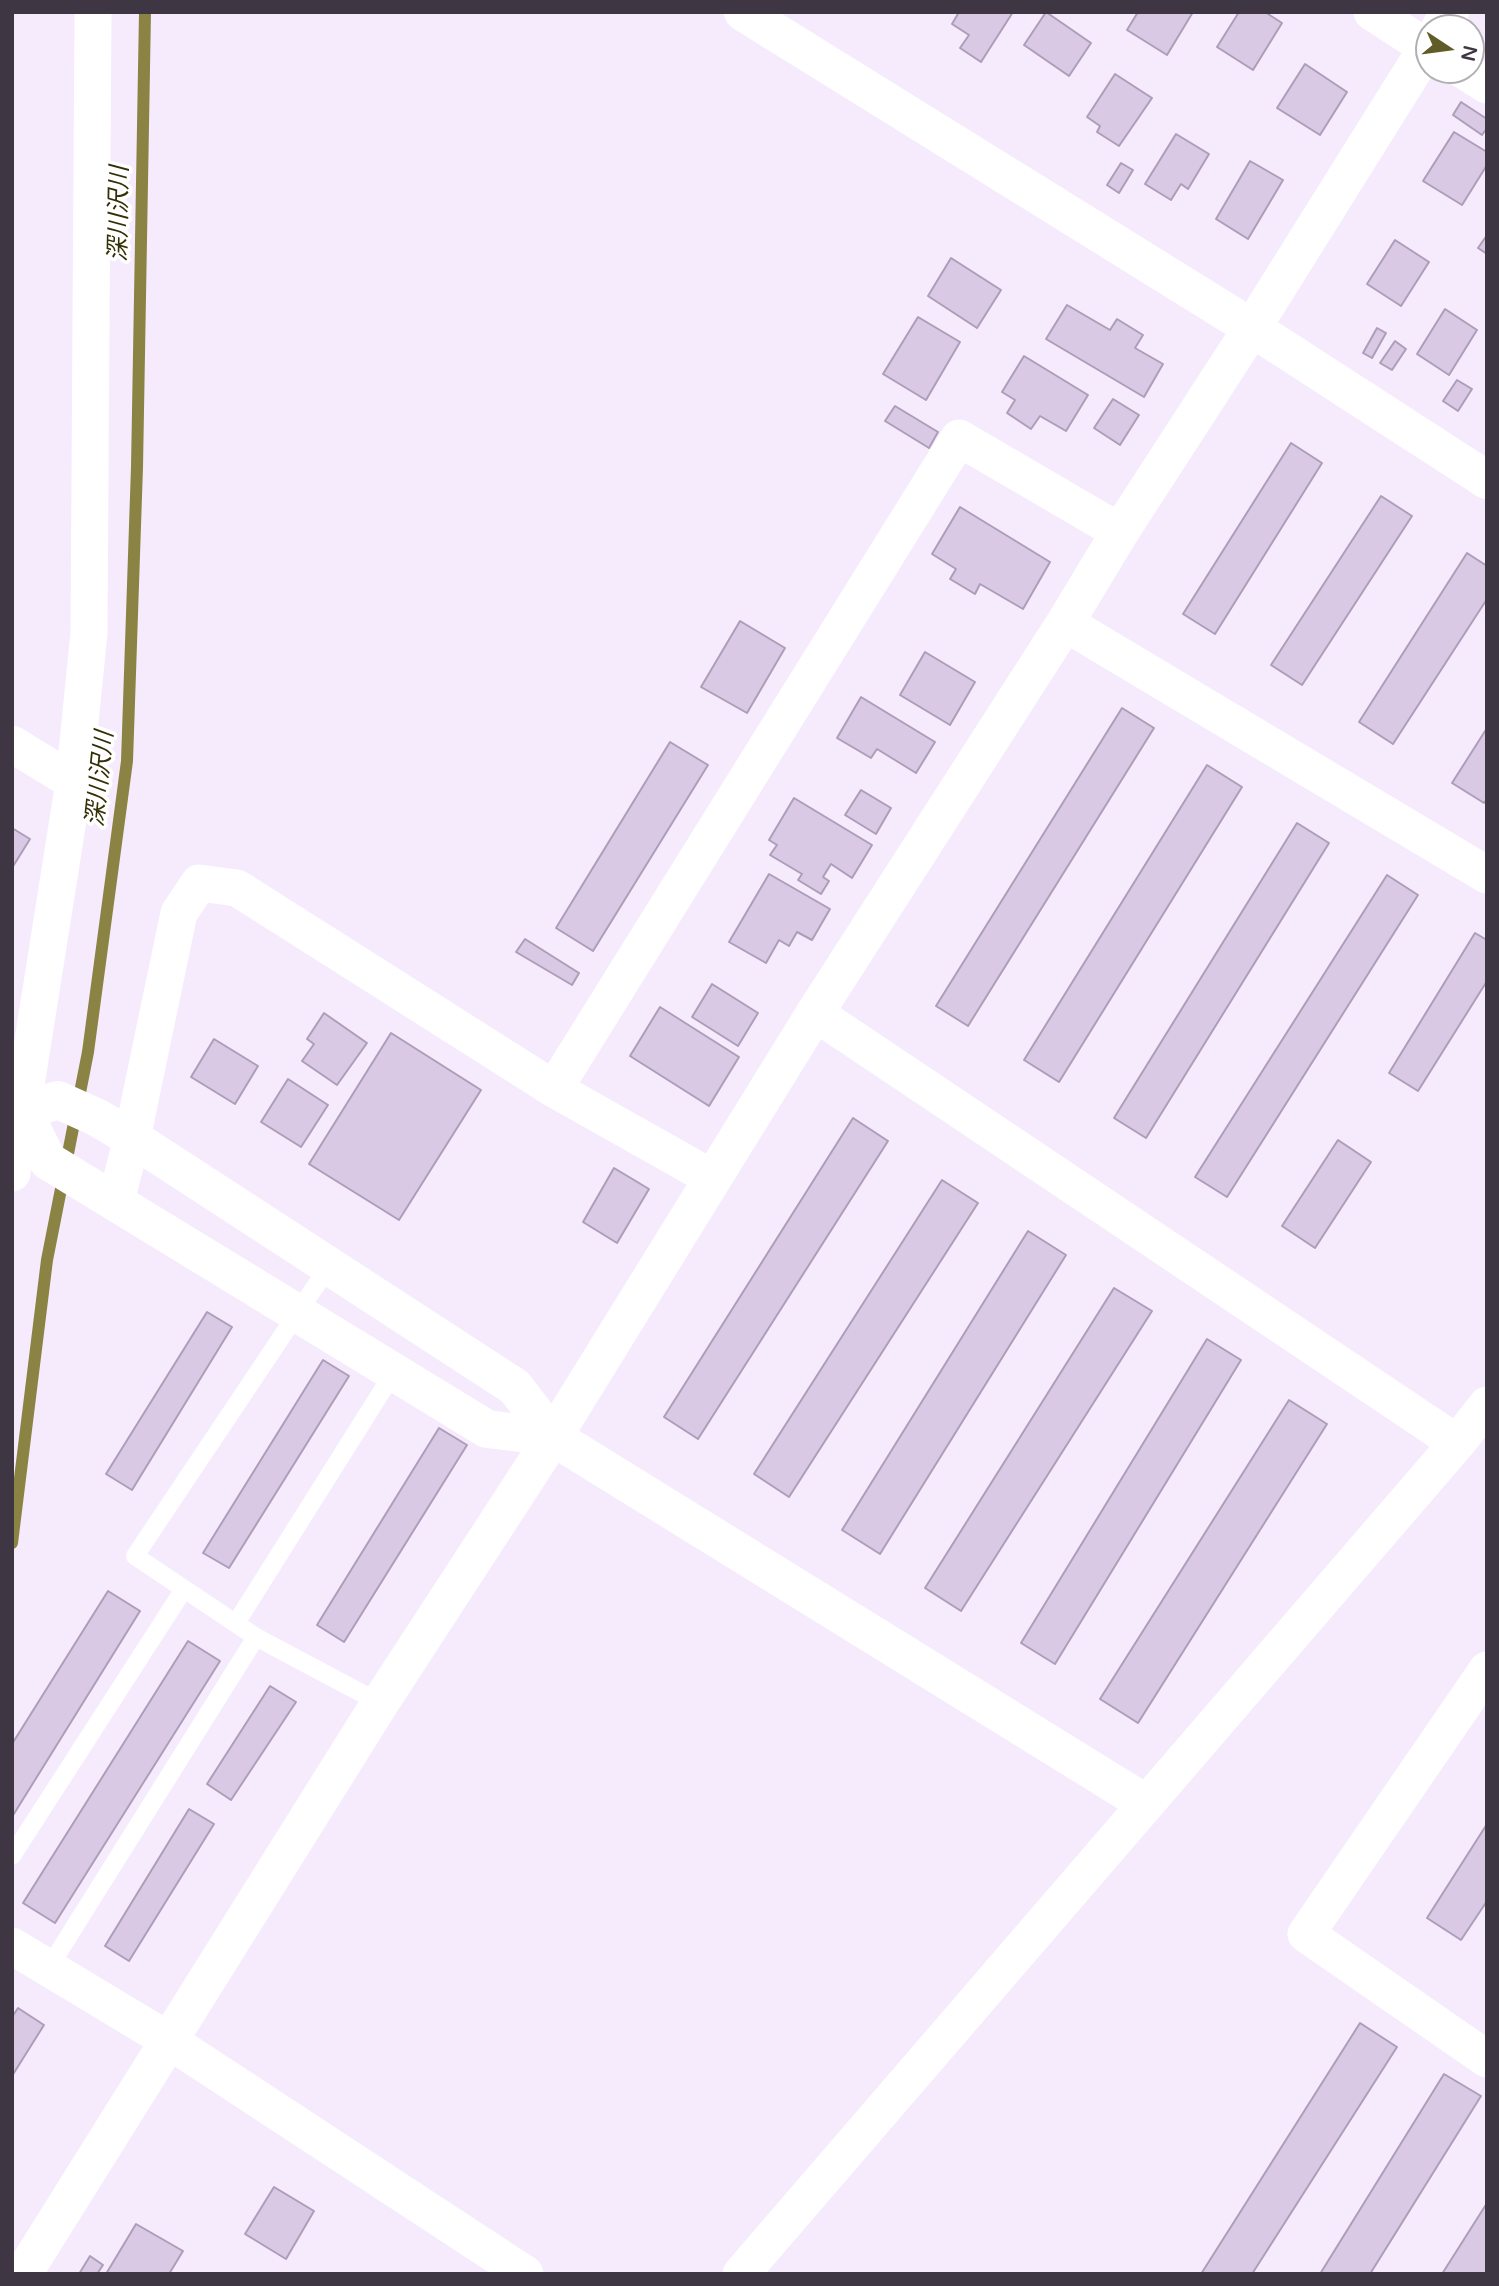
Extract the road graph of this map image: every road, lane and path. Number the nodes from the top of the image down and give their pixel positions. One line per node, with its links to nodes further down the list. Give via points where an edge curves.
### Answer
1 (93, 12): 11 (street, via 89,633)
2 (743, 12): 6 (street)
3 (1372, 12): 4 (street)
4 (1415, 34)
5 (1415, 68): 6 (street)
6 (1252, 328): 7 (street); 8 (street)
7 (1487, 480)
8 (1120, 532): 9 (street); 14 (street, via 959,438)
9 (1065, 623): 12 (street); 13 (street)
10 (12, 744): 11 (street)
11 (74, 782): 15 (street)
12 (1487, 875)
13 (815, 1013): 18 (street); 25 (street)
14 (555, 1089): 16 (street, via 237,888 198,883 179,913); 18 (street)
15 (31, 1105): 16 (street, via 96,1118); 17 (street); 19 (street, via 48,1161)
16 (132, 1138): 19 (street); 20 (street)
17 (12, 1173)
18 (712, 1178): 24 (street)
19 (116, 1201): 21 (street)
20 (329, 1266): 21 (lane); 24 (street, via 515,1387)
21 (297, 1312): 22 (street); 26 (lane, via 135,1556)
22 (394, 1372): 24 (street, via 487,1429); 27 (lane)
23 (1487, 1405): 25 (street)
24 (553, 1437): 30 (street); 31 (street)
25 (1457, 1443): 31 (street)
26 (184, 1589): 27 (lane); 32 (lane)
27 (236, 1623): 28 (lane)
28 (256, 1637): 30 (lane); 34 (lane)
29 (1484, 1679): 36 (street, via 1306,1934)
30 (380, 1703): 35 (street)
31 (1145, 1803): 39 (street)
32 (12, 1856)
33 (12, 1946): 34 (street)
34 (48, 1969): 35 (street)
35 (168, 2040): 37 (street); 38 (street)
36 (1487, 2059)
37 (23, 2274)
38 (524, 2274)
39 (741, 2274)

